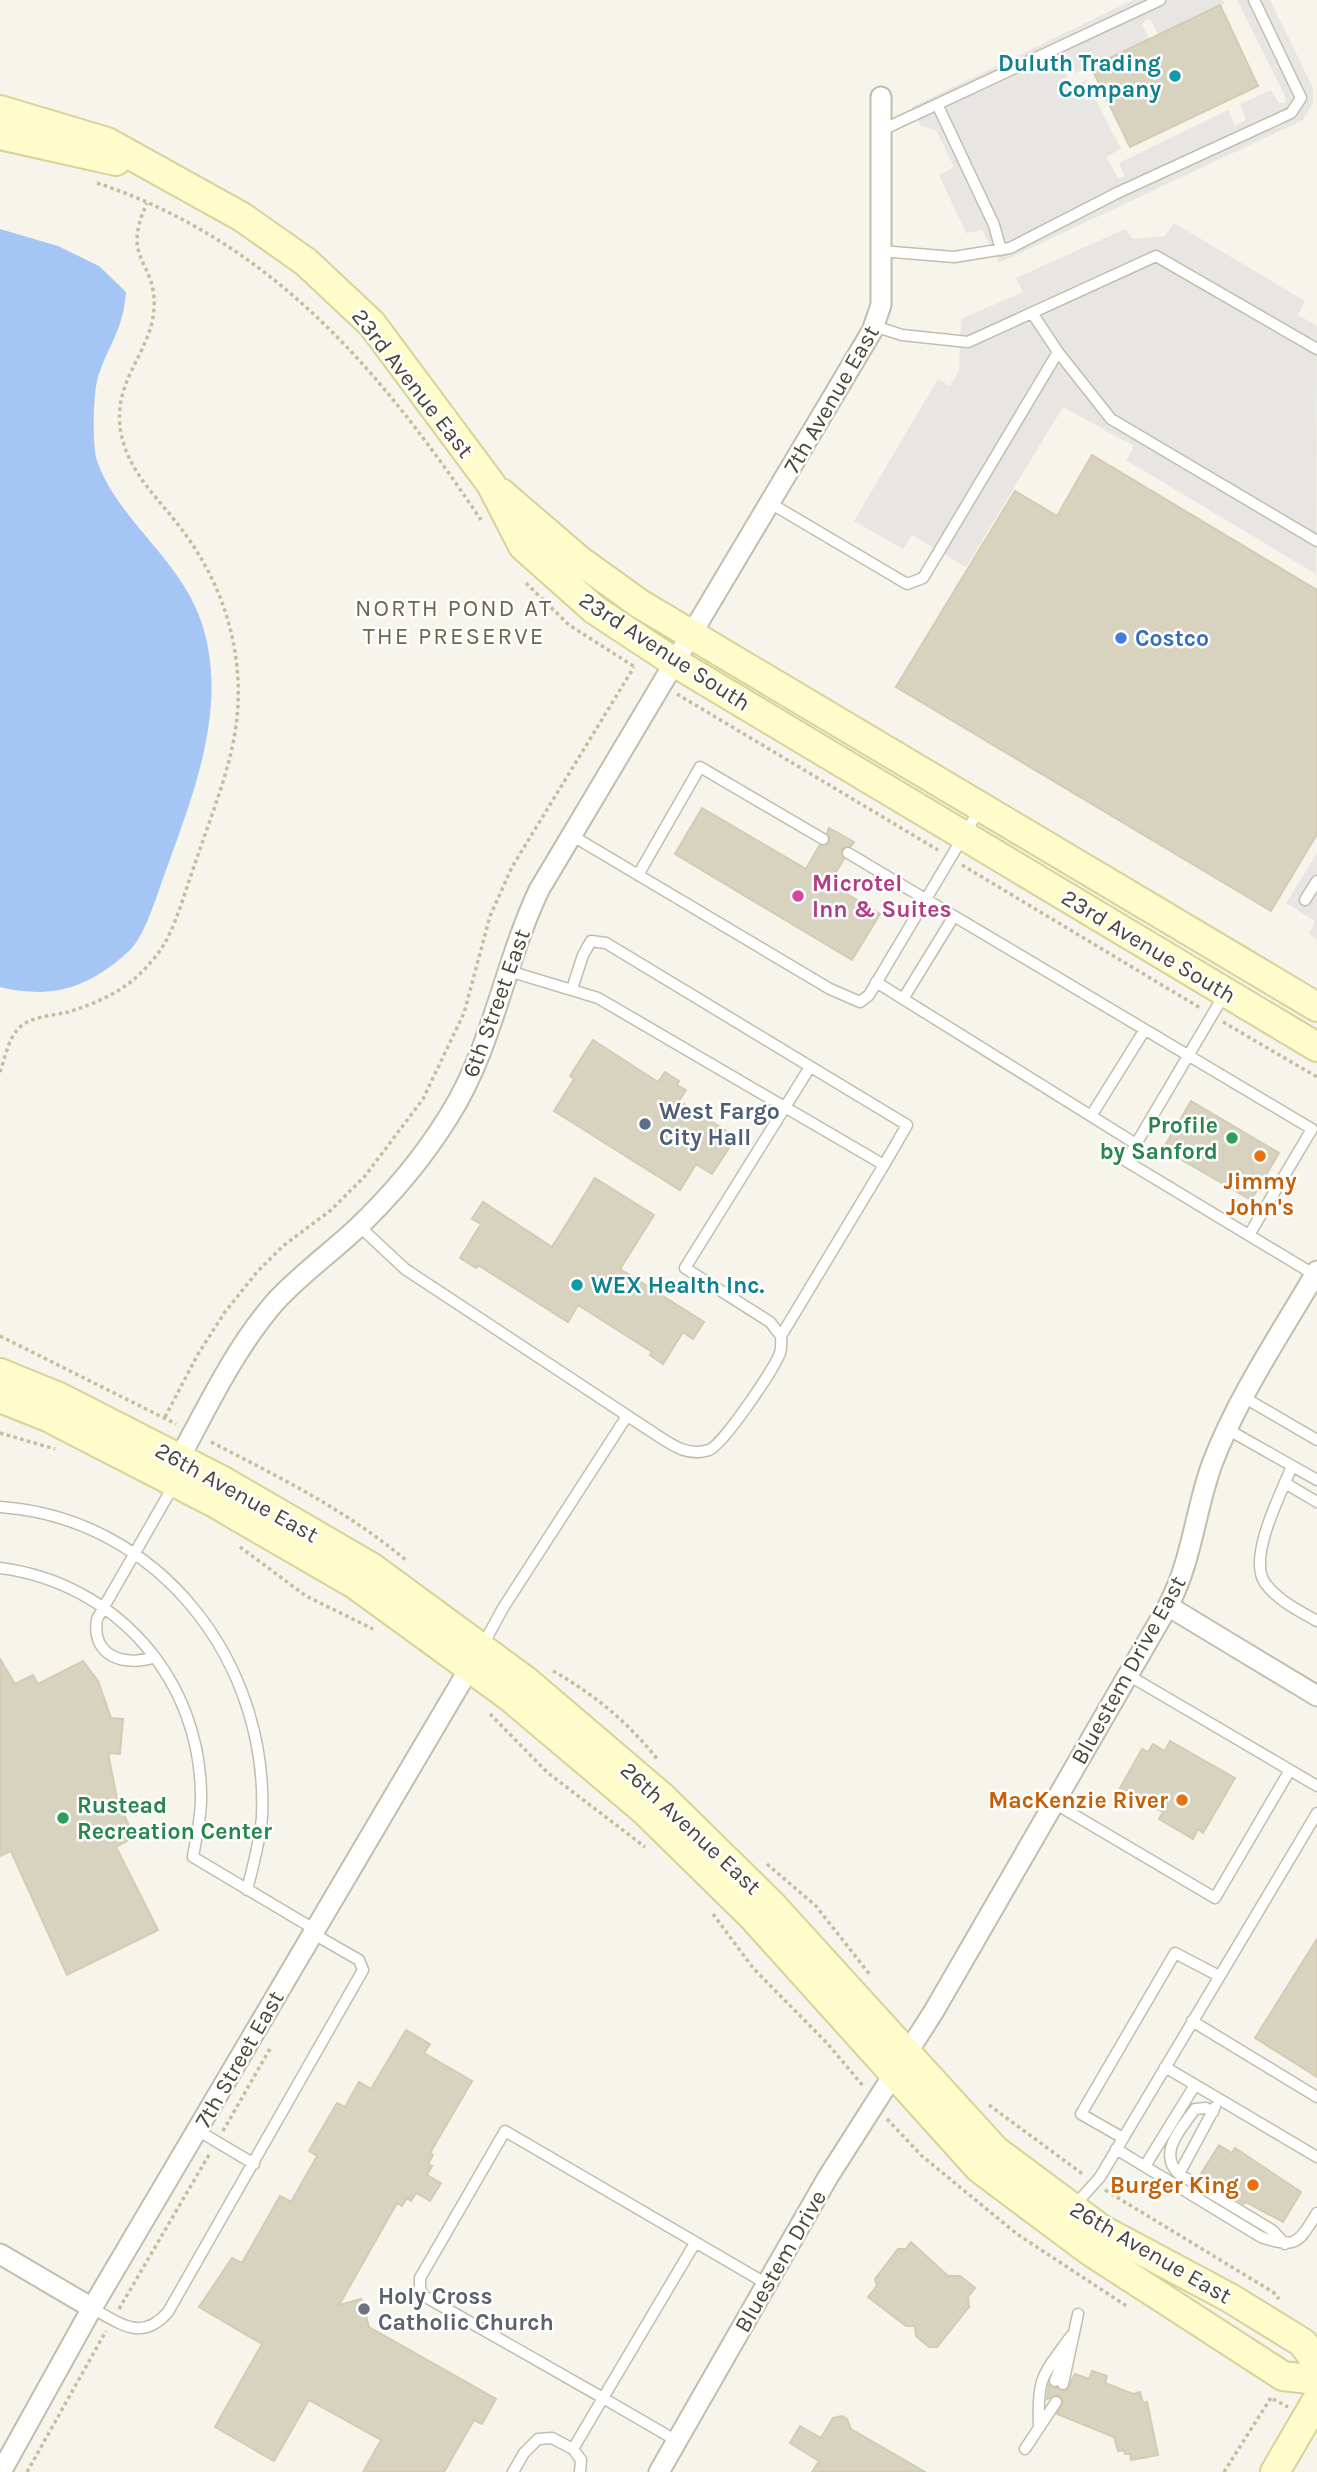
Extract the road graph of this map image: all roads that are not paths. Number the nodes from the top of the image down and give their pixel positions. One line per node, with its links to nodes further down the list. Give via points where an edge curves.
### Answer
1 (1160, 0): 4 (lane)
2 (1254, 0): 9 (lane, via 1301,98 1291,113)
3 (881, 97): 6 (street, 7th Avenue East)
4 (937, 104): 6 (lane); 9 (lane, via 994,225)
5 (0, 110): 8 (street, 23rd Avenue East, via 83,133)
6 (881, 130): 10 (street, 7th Avenue East)
7 (0, 135): 8 (street, 23rd Avenue East)
8 (156, 170): 15 (street, 23rd Avenue East, via 242,217 306,262 363,315)
9 (1000, 250): 10 (lane, via 954,257)
10 (881, 251): 12 (street, 7th Avenue East, via 881,305)
11 (1032, 313): 12 (lane, via 968,342 902,335); 13 (lane, via 1156,256); 14 (lane)
12 (874, 326): 16 (street, 7th Avenue East)
13 (1317, 349)
14 (1058, 352): 16 (lane, via 923,578 916,582 907,584); 17 (lane, via 1111,419)
15 (491, 484): 18 (street, 23rd Avenue South, via 579,560); 19 (street, 23rd Avenue South, via 523,546)
16 (770, 503): 18 (street, 7th Avenue East)
17 (1317, 541)
18 (693, 635): 19 (street, 6th Street East); 20 (street, 23rd Avenue South)
19 (668, 673): 21 (street, 6th Street East); 23 (street, 23rd Avenue South)
20 (981, 807): 23 (lane); 35 (street, 23rd Avenue South)
21 (571, 835): 25 (lane); 30 (street, 6th Street East, via 527,915)
22 (823, 839): 25 (lane, via 701,767)
23 (958, 847): 27 (lane); 34 (street, 23rd Avenue South)
24 (848, 853): 27 (lane)
25 (638, 875): 31 (lane, via 849,1000 860,1002)
26 (1317, 881): 28 (lane)
27 (927, 899): 29 (lane); 31 (lane)
28 (1305, 900)
29 (954, 916): 33 (lane); 36 (lane)
30 (509, 971): 32 (lane); 44 (street, 6th Street East, via 486,1041 450,1116 390,1196)
31 (876, 982): 33 (lane)
32 (572, 989): 39 (lane, via 592,941 606,943); 40 (lane, via 629,1015)
33 (903, 999): 41 (lane)
34 (1219, 1003): 37 (street, 23rd Avenue South); 38 (lane)
35 (1317, 1007)
36 (1144, 1031): 38 (lane); 41 (lane)
37 (1317, 1047)
38 (1188, 1056): 42 (lane); 45 (lane, via 1312,1129)
39 (810, 1067): 40 (lane); 43 (lane, via 907,1125)
40 (785, 1107): 43 (lane); 47 (lane, via 685,1268 770,1322)
41 (1091, 1116): 42 (lane)
42 (1136, 1144): 45 (lane, via 1126,1161)
43 (884, 1165): 47 (lane)
44 (359, 1226): 51 (lane, via 405,1269); 55 (street, 6th Street East, via 298,1279 260,1321 227,1368)
45 (1249, 1235): 46 (lane)
46 (1314, 1283): 50 (street, Bluestem Drive East)
47 (781, 1336): 51 (lane, via 779,1355 716,1446 690,1452 680,1449)
48 (0, 1373): 55 (street, 26th Avenue East, via 59,1397)
49 (0, 1398): 55 (street, 26th Avenue East)
50 (1245, 1398): 52 (street, Bluestem Drive East); 53 (lane)
51 (627, 1416): 66 (lane)
52 (1227, 1429): 54 (lane); 63 (street, Bluestem Drive East)
53 (1317, 1440)
54 (1292, 1466): 56 (lane); 57 (lane)
55 (177, 1471): 60 (lane); 66 (street, 26th Avenue East, via 371,1567)
56 (1317, 1479)
57 (1285, 1483): 58 (lane); 64 (lane, via 1258,1564 1264,1582 1284,1602)
58 (1317, 1502)
59 (0, 1507): 60 (lane, via 71,1523)
60 (136, 1555): 62 (lane); 73 (lane, via 181,1591 211,1631 248,1710 258,1756 262,1819)
61 (0, 1568): 62 (lane, via 63,1585)
62 (104, 1606): 65 (lane); 65 (lane, via 97,1619 96,1638 109,1655 132,1663)
63 (1168, 1606): 67 (street, Bluestem Drive East); 68 (street)
64 (1317, 1621)
65 (155, 1657): 73 (lane, via 170,1679 195,1744 201,1801 193,1857)
66 (475, 1658): 74 (street, 7th Street East); 77 (street, 26th Avenue East, via 526,1681 662,1797 771,1903)
67 (1128, 1675): 69 (lane); 71 (street, Bluestem Drive East)
68 (1317, 1696)
69 (1290, 1770): 70 (lane); 71 (lane, via 1215,1898)
70 (1317, 1786)
71 (1054, 1803): 77 (street, Bluestem Drive East)
72 (1317, 1813): 75 (lane)
73 (247, 1890): 74 (lane)
74 (313, 1931): 83 (street, 7th Street East); 87 (lane, via 359,1960 363,1970)
75 (1219, 1976): 76 (lane); 84 (lane, via 1175,1953 1081,2114)
76 (1192, 2021): 78 (lane); 80 (lane)
77 (901, 2065): 90 (street, 26th Avenue East, via 995,2150); 95 (street, Bluestem Drive, via 828,2177); 100 (street, 26th Avenue East, via 979,2168 1090,2251 1283,2376)
78 (1164, 2067): 79 (lane); 84 (lane)
79 (1195, 2085): 81 (lane); 88 (lane)
80 (1317, 2097)
81 (1220, 2099): 82 (lane); 86 (lane)
82 (1213, 2112): 89 (lane); 89 (lane, via 1195,2109 1175,2139 1168,2155)
83 (197, 2130): 87 (lane); 96 (street, 7th Street East)
84 (1122, 2138): 85 (lane)
85 (1116, 2149): 88 (lane); 90 (lane, via 1096,2183)
86 (1317, 2157)
87 (254, 2164): 96 (lane, via 159,2322 143,2329 123,2326)
88 (1145, 2166): 93 (lane, via 1261,2237)
89 (1179, 2174): 93 (lane, via 1272,2230)
90 (1072, 2207): 99 (street, 26th Avenue East, via 1101,2229 1303,2343)
91 (1317, 2213): 93 (lane, via 1300,2240)
92 (695, 2243): 95 (lane); 102 (lane); 102 (lane, via 505,2131 420,2278 420,2289 424,2296)
93 (1286, 2245)
94 (0, 2254): 96 (street)
95 (767, 2284): 106 (street, Bluestem Drive)
96 (93, 2308): 109 (street, 7th Street East)
97 (1078, 2314): 98 (lane)
98 (1071, 2336): 101 (lane); 105 (lane, via 1044,2373 1037,2394)
99 (1317, 2364)
100 (1317, 2380)
101 (1059, 2382)
102 (603, 2398): 106 (lane); 107 (lane)
103 (1317, 2400): 113 (street)
104 (1053, 2401): 105 (lane)
105 (1040, 2425): 108 (lane)
106 (677, 2441): 112 (street, Bluestem Drive)
107 (573, 2449): 110 (lane, via 552,2438 538,2440); 111 (lane, via 581,2460)
108 (1025, 2449)
109 (1, 2472)
110 (513, 2472)
111 (580, 2472)
112 (660, 2472)
113 (1275, 2472)

